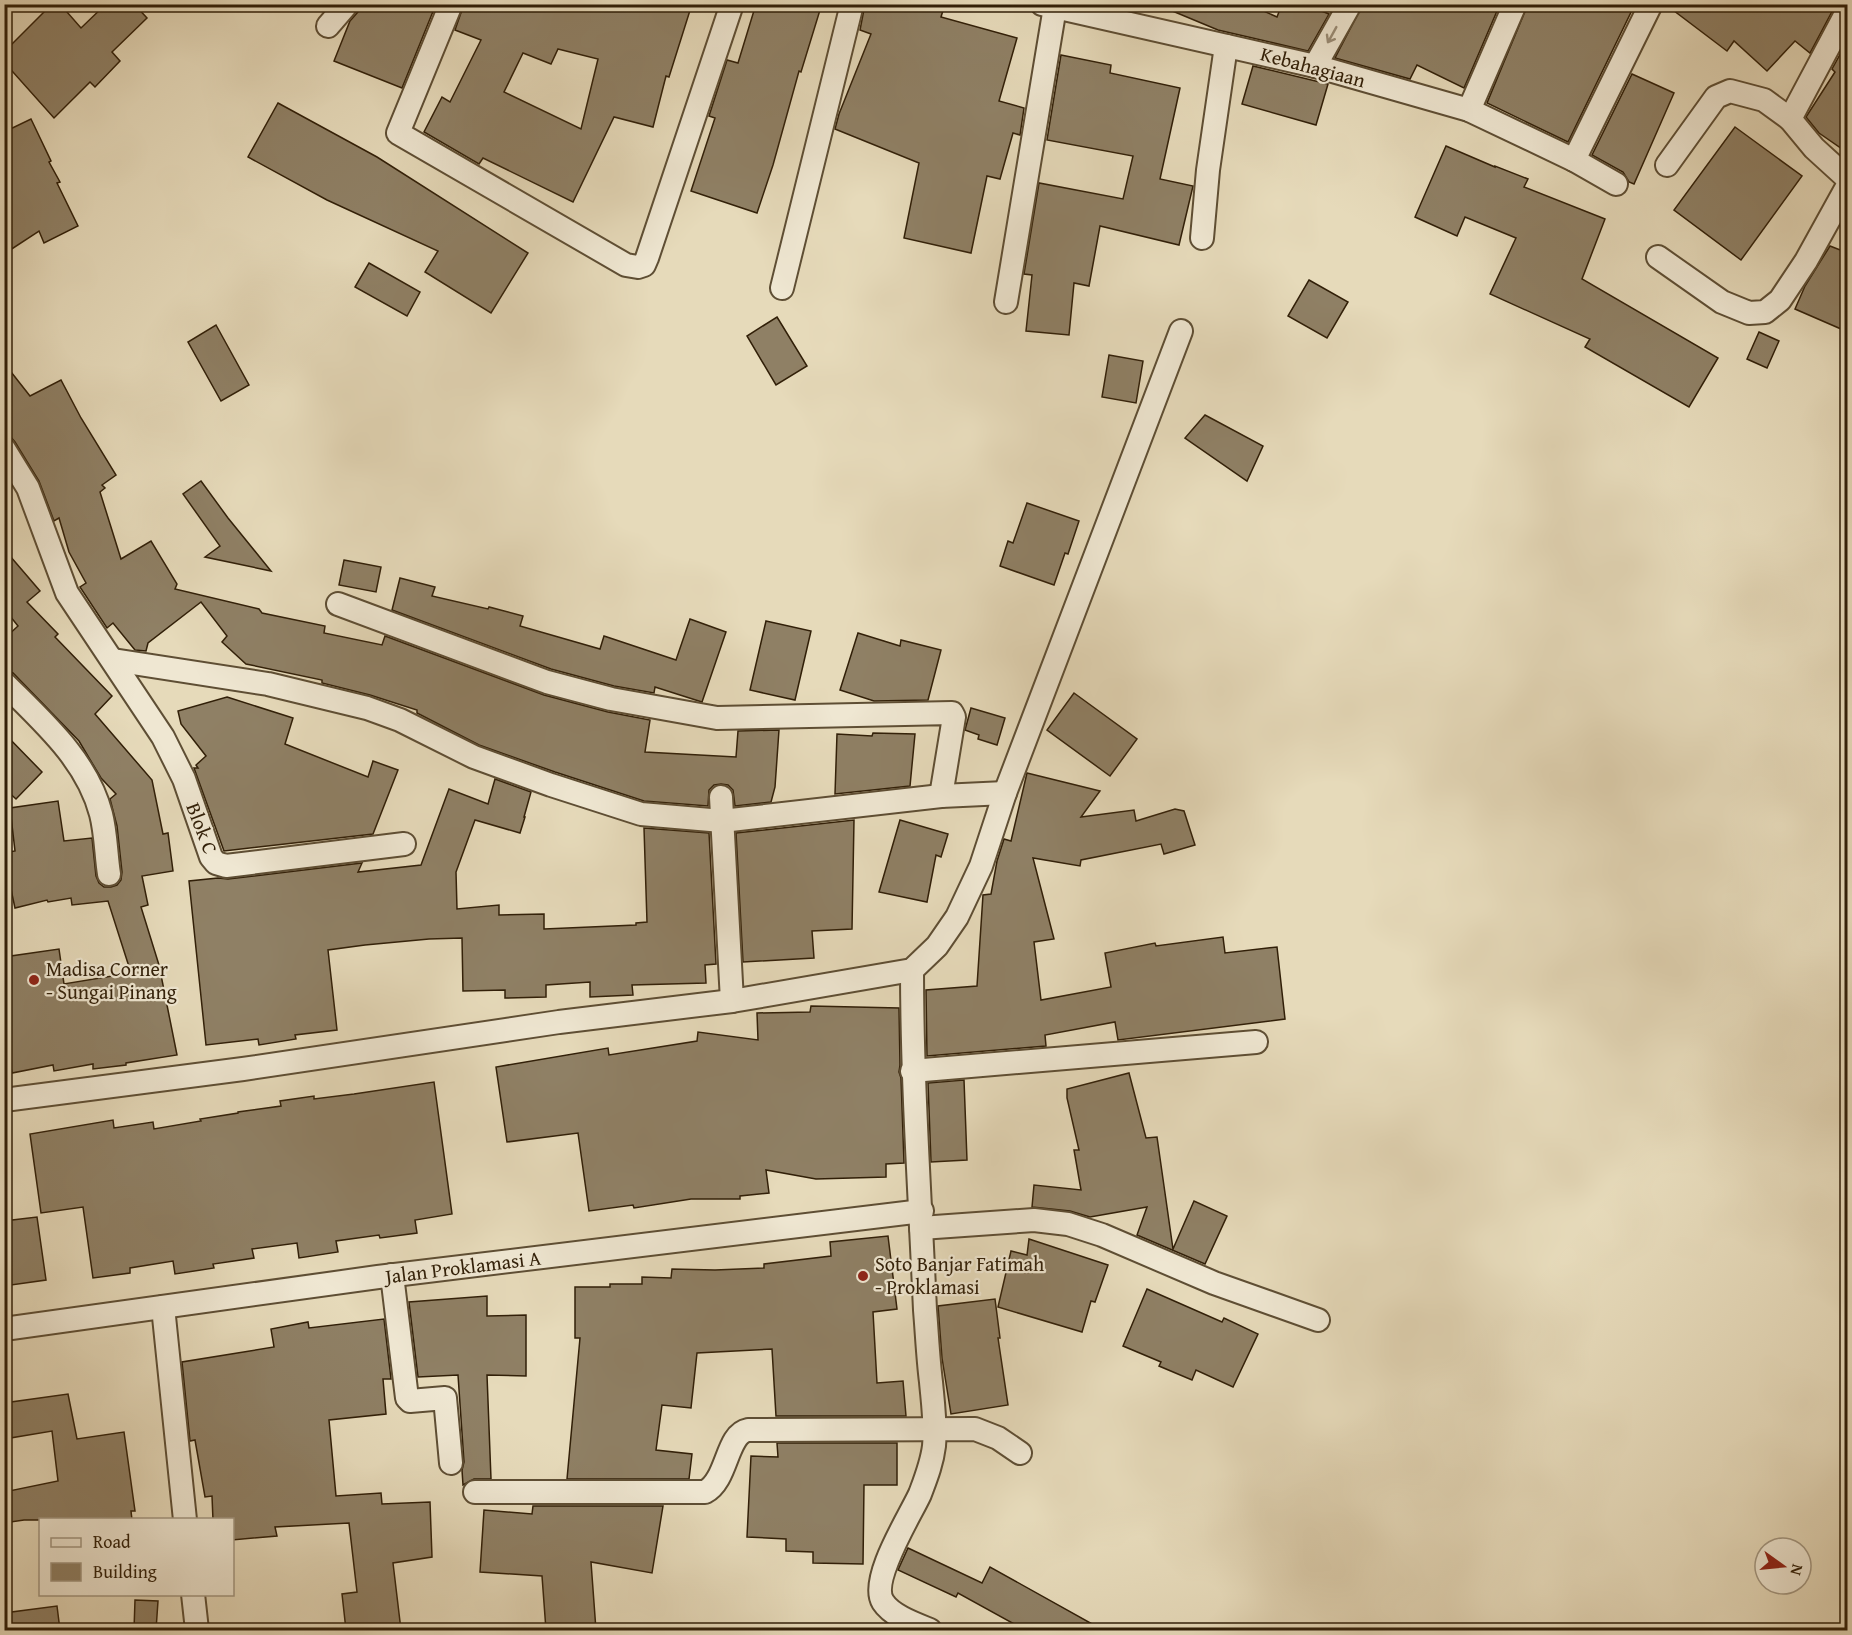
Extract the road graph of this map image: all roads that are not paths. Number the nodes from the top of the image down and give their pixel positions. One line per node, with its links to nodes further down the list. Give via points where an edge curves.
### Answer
1 (347, 4): 10 (street)
2 (451, 4): 3 (street, via 398,133 626,265 638,267 647,258)
3 (732, 4)
4 (852, 4): 22 (street)
5 (1350, 4): 12 (street, one-way to 12)
6 (1515, 4): 13 (street)
7 (1651, 4): 15 (street)
8 (1049, 6): 11 (street, Kebahagiaan); 23 (street)
9 (1848, 10): 14 (street)
10 (328, 26)
11 (1226, 46): 12 (street, Kebahagiaan); 20 (street)
12 (1315, 66): 13 (street, Kebahagiaan)
13 (1469, 110): 15 (street, Kebahagiaan)
14 (1790, 119): 16 (street, via 1764,100 1730,91 1716,97); 17 (street)
15 (1574, 160): 18 (street, Kebahagiaan)
16 (1667, 165)
17 (1848, 179)
18 (1616, 184)
19 (1848, 185): 21 (street, via 1806,261 1780,300 1765,312 1749,313 1722,302)
20 (1202, 238)
21 (1658, 257)
22 (782, 288)
23 (1006, 302)
24 (1181, 331): 29 (street)
25 (4, 449): 27 (street, via 28,488 67,593)
26 (338, 604): 30 (street, via 547,682 717,718 950,713 954,717)
27 (113, 660): 32 (street, via 268,684 367,708 474,757 562,789 641,814); 33 (street, Blok C, via 163,737 184,779 216,863 226,866)
28 (4, 683): 34 (street, via 64,744 89,783 102,815)
29 (1005, 792): 30 (street); 35 (street, via 981,866 957,917 937,946)
30 (940, 795): 32 (street)
31 (721, 796): 32 (street)
32 (722, 821): 36 (street)
33 (404, 844)
34 (109, 874)
35 (912, 969): 36 (street); 38 (street)
36 (732, 1001): 39 (street)
37 (1256, 1042): 38 (street)
38 (912, 1071): 40 (street)
39 (4, 1100)
40 (921, 1220): 41 (street, Jalan Proklamasi A); 43 (street, Jalan Proklamasi A, via 1034,1220 1068,1224); 45 (street)
41 (392, 1275): 42 (street, Jalan Proklamasi A); 47 (street, via 407,1398 445,1398)
42 (164, 1307): 44 (street, Jalan Proklamasi A); 49 (street)
43 (1318, 1320)
44 (4, 1329)
45 (935, 1429): 46 (street, via 975,1429); 48 (street, via 744,1431 737,1437 716,1485 705,1492); 52 (street, via 930,1469 900,1529 880,1588 882,1601 891,1611)
46 (1020, 1453)
47 (451, 1463)
48 (474, 1492)
49 (185, 1518)
50 (193, 1596): 51 (street)
51 (197, 1630)
52 (930, 1630)

